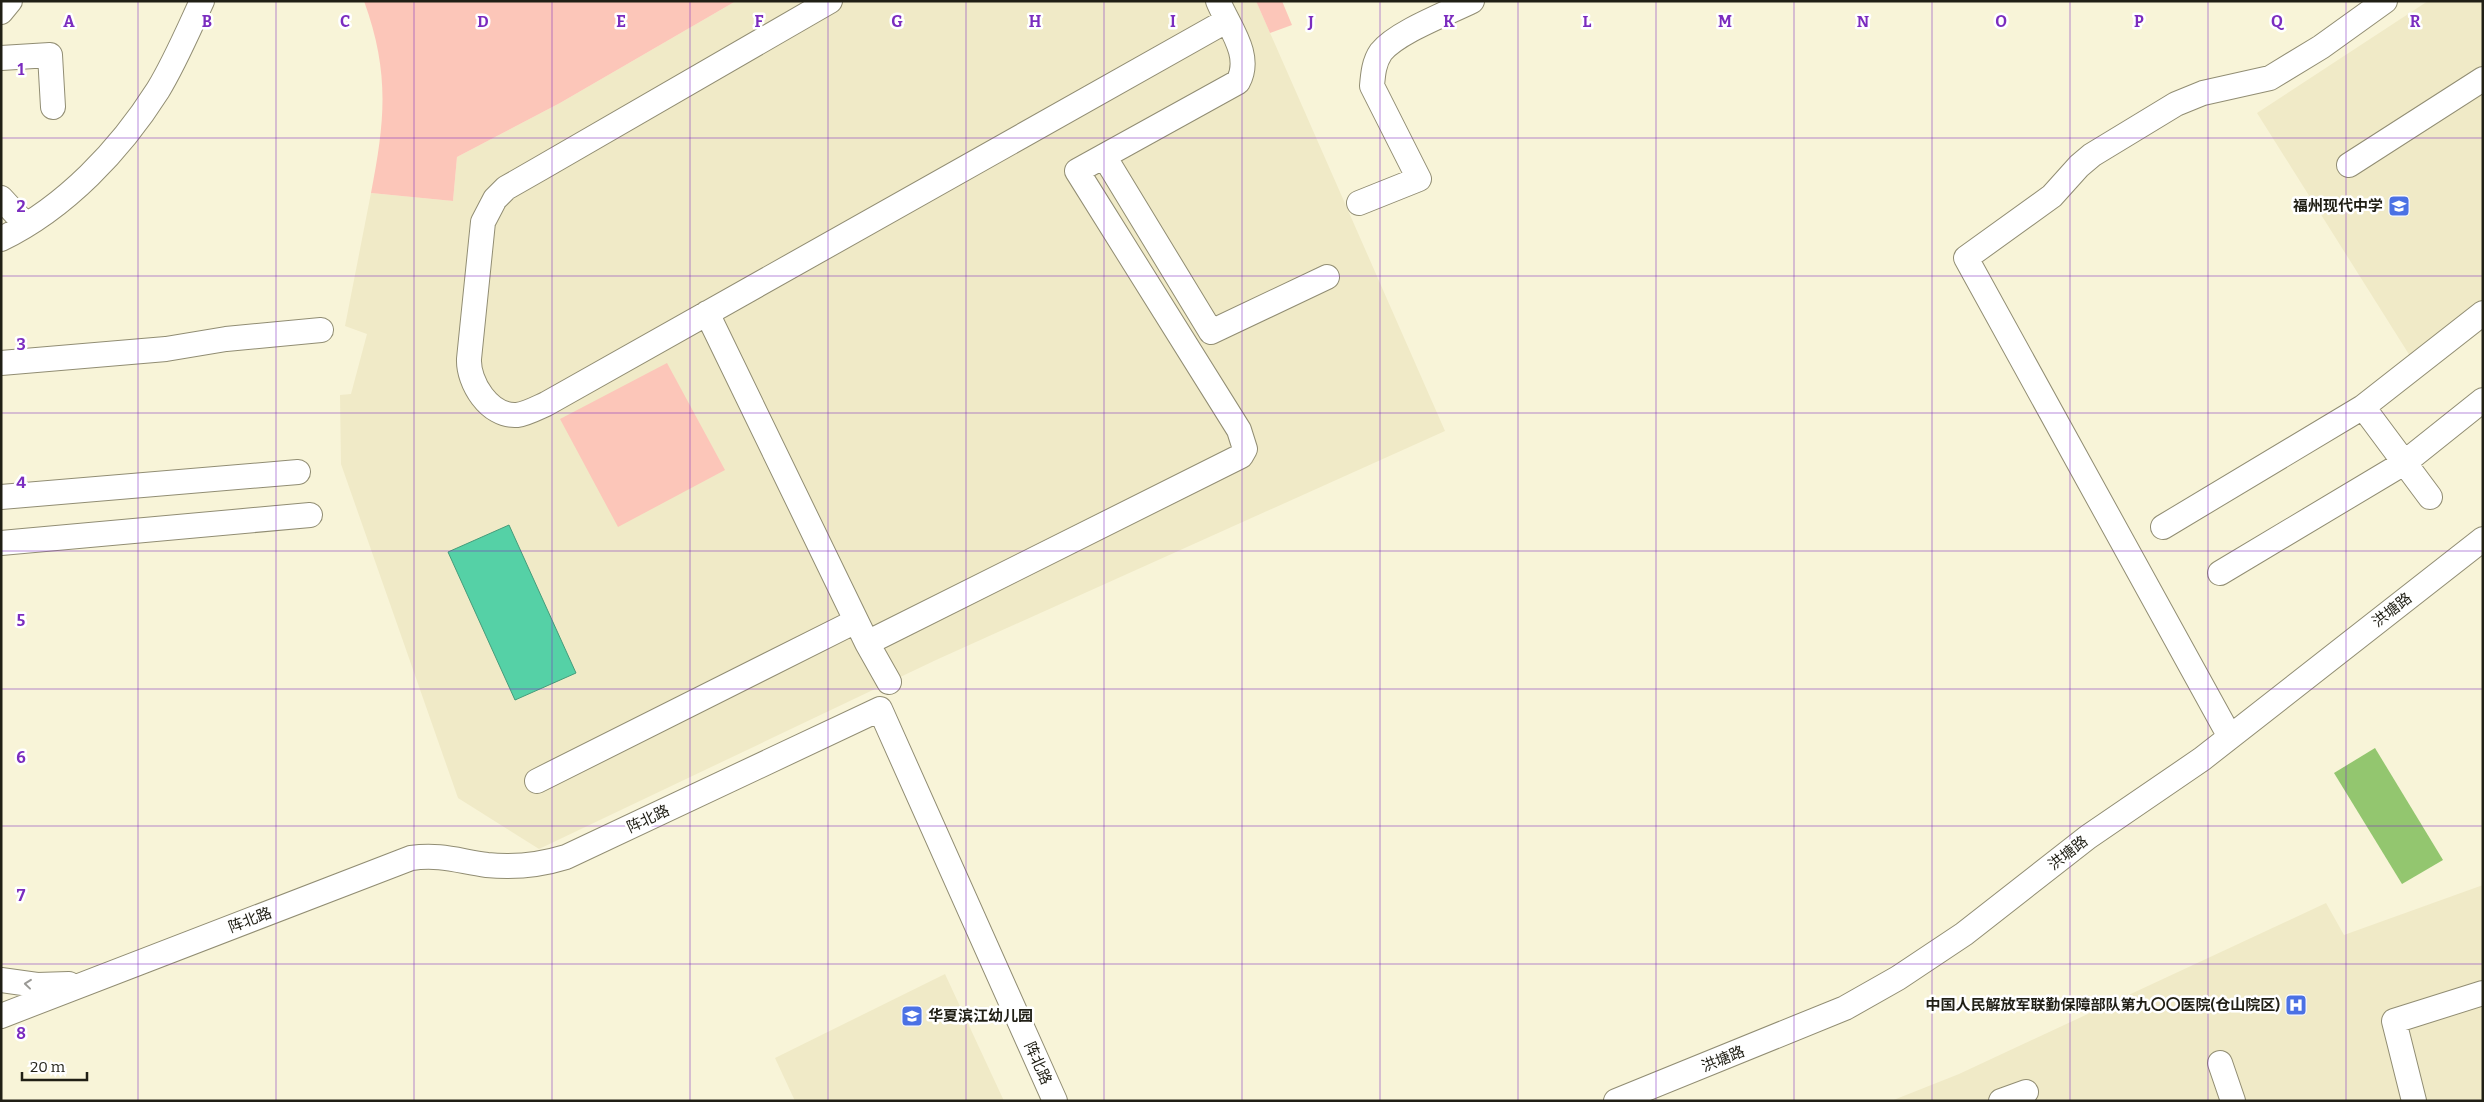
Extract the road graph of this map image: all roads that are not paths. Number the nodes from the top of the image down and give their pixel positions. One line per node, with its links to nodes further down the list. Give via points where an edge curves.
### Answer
1 (10, 1): 7 (street)
2 (202, 1): 15 (street, via 158,91 137,119 82,181 53,207)
3 (830, 1): 20 (street, via 506,188 495,199 483,222 469,370 475,387 486,400 507,414 516,415 546,404)
4 (1472, 1): 14 (street, via 1404,35 1381,53 1372,73 1372,86 1419,179)
5 (2385, 1): 38 (street, via 2321,47 2270,78 2194,96 2092,155 2052,196 1966,258)
6 (1222, 11): 11 (street, via 1242,51 1243,72 1238,82); 20 (street)
7 (1, 12)
8 (1, 58): 10 (street, via 50,55)
9 (2483, 79): 12 (street)
10 (53, 107)
11 (1104, 156): 17 (street); 18 (street, via 1077,171)
12 (2349, 165)
13 (1, 198): 15 (street)
14 (1359, 203)
15 (26, 225): 16 (street)
16 (1, 239)
17 (1162, 250): 18 (street); 19 (street, via 1211,332)
18 (1136, 264): 36 (street, via 1239,430 1245,450 1241,456)
19 (1327, 277)
20 (707, 313): 35 (street)
21 (2483, 313): 25 (street)
22 (321, 330): 23 (street, via 226,339 166,349)
23 (1, 363)
24 (2483, 400): 26 (street)
25 (2363, 407): 26 (street); 31 (street)
26 (2404, 463): 29 (street); 34 (street)
27 (298, 472): 28 (street)
28 (1, 497)
29 (2430, 497)
30 (310, 515): 33 (street)
31 (2163, 527)
32 (2483, 539): 38 (street, 洪塘路)
33 (1, 543)
34 (2220, 573)
35 (856, 621): 36 (street); 39 (street)
36 (867, 643): 37 (street)
37 (889, 682)
38 (2230, 737): 47 (street, 洪塘路, via 2088,837 1964,934 1873,994)
39 (536, 781)
40 (1, 980): 41 (street, one-way to 40, via 59,985)
41 (90, 982): 43 (street, 阵北路); 46 (street, 阵北路, via 411,858 433,855 487,865 515,866 542,864 566,857 880,709)
42 (2483, 993): 50 (street, via 2394,1021)
43 (1, 1016)
44 (2220, 1062): 49 (street)
45 (2026, 1092): 48 (street)
46 (1055, 1101)
47 (1616, 1101)
48 (2001, 1101)
49 (2233, 1101)
50 (2414, 1101)

